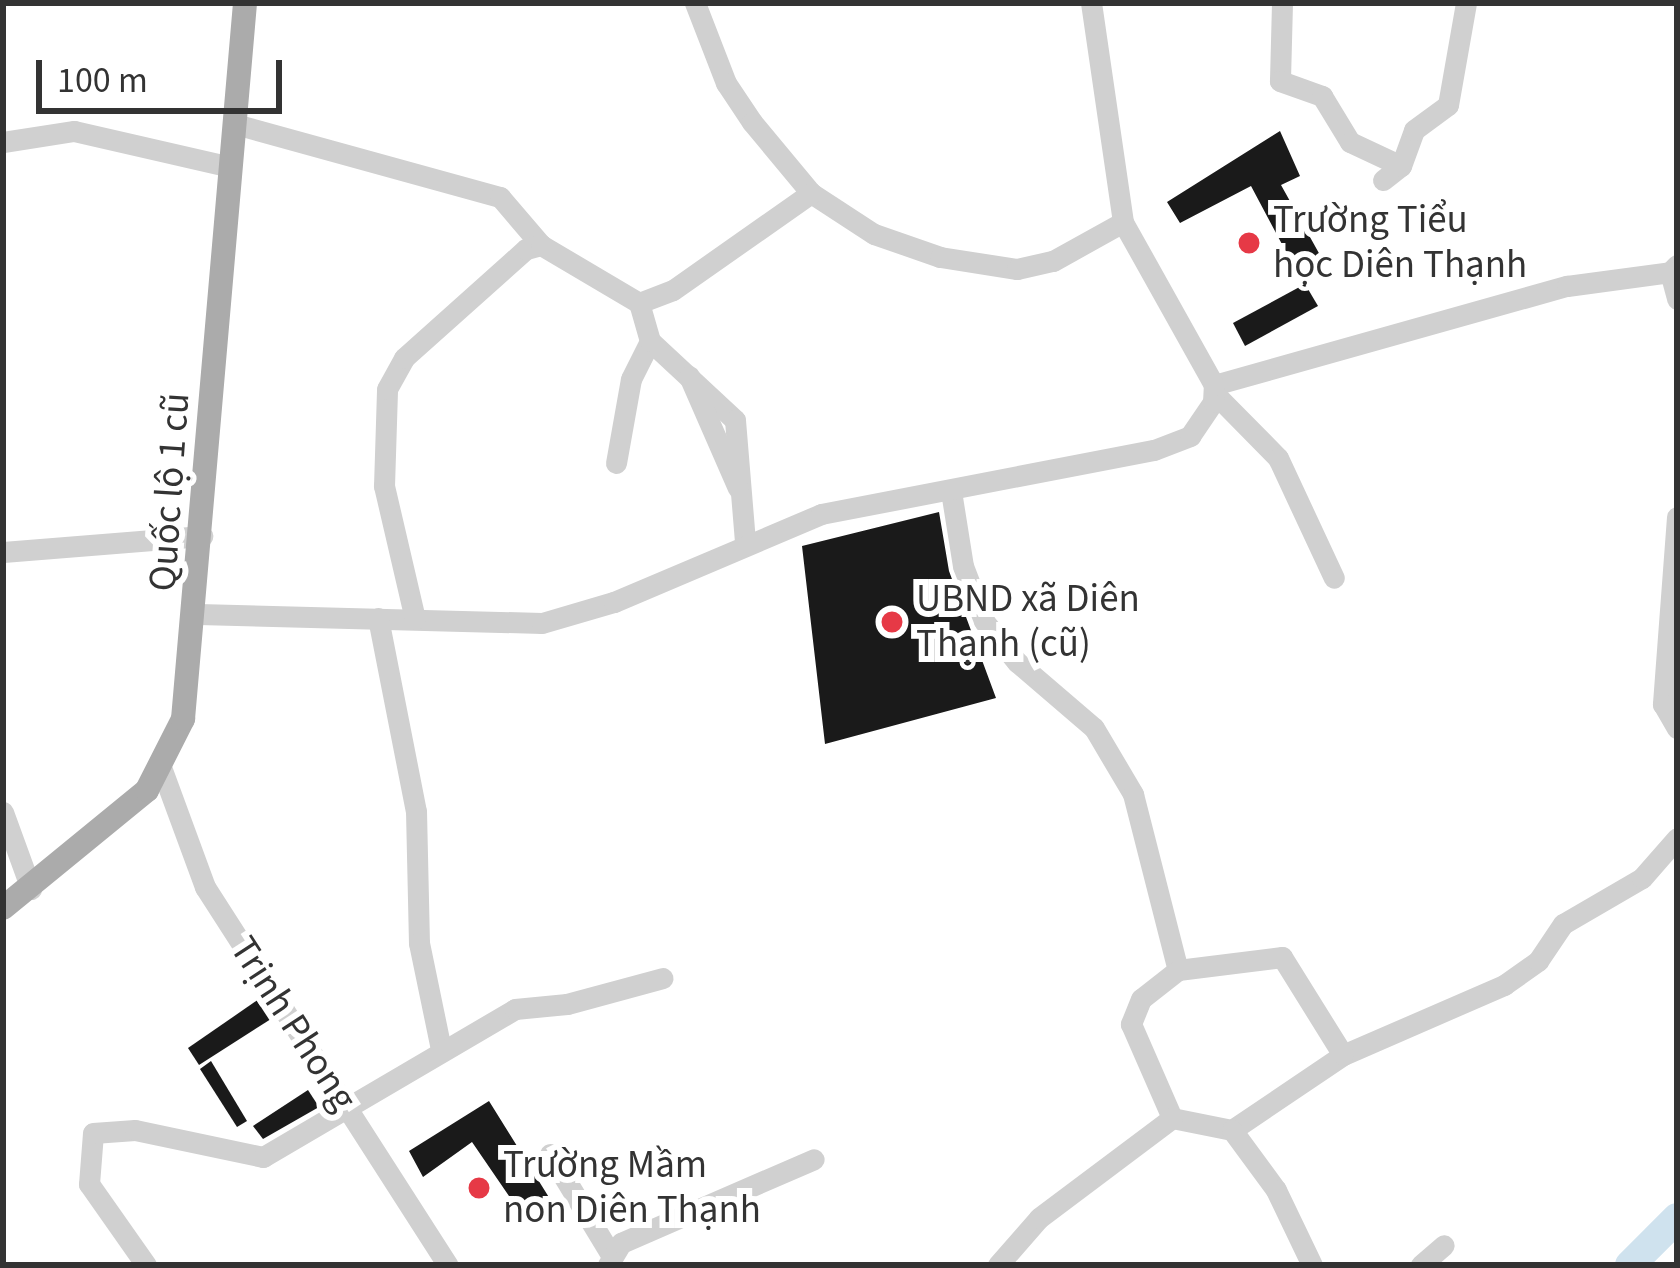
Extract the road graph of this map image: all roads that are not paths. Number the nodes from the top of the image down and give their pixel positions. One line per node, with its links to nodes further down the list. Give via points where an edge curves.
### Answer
1 (245, 3): 6 (main road, Quốc lộ 1 cũ)
2 (695, 3): 9 (street, via 738,102)
3 (1091, 3): 10 (street)
4 (1282, 3): 5 (street, via 1280,81 1322,96 1350,142 1392,173 1414,130 1448,105)
5 (1466, 3)
6 (236, 124): 8 (main road, Quốc lộ 1 cũ); 11 (street, via 500,197)
7 (3, 142): 8 (street, via 74,131)
8 (231, 167): 20 (main road, Quốc lộ 1 cũ)
9 (811, 193): 10 (street, via 895,244 1017,268 1053,261); 14 (street, via 673,290)
10 (1123, 222): 16 (street)
11 (541, 245): 14 (street); 26 (street, via 474,289 404,358 387,388 384,487)
12 (1673, 269): 13 (street); 16 (street, via 1567,286)
13 (1677, 299)
14 (639, 303): 15 (street)
15 (650, 340): 17 (street, via 631,379); 21 (street, via 735,420)
16 (1214, 389): 18 (street, via 1200,427 1180,441); 23 (street, via 1278,458)
17 (616, 463)
18 (951, 491): 21 (street, via 821,514); 33 (street, via 962,566 984,621 1016,662 1083,715 1125,774 1158,871)
19 (1677, 517): 27 (street, via 1663,704)
20 (202, 536): 22 (street); 24 (main road, Quốc lộ 1 cũ)
21 (745, 542): 26 (street, via 671,579 542,622)
22 (3, 552)
23 (1334, 578)
24 (198, 614): 25 (street); 28 (main road, Quốc lộ 1 cũ, via 188,699)
25 (379, 618): 26 (street); 35 (street, via 416,811 418,943)
26 (416, 619)
27 (1677, 728)
28 (161, 770): 31 (main road, Quốc lộ 1 cũ, via 117,820); 37 (street, Trịnh Phong, via 205,887)
29 (3, 812): 31 (street)
30 (1677, 838): 36 (street, via 1642,878 1563,924 1525,972)
31 (31, 889): 32 (main road, Quốc lộ 1 cũ)
32 (3, 908)
33 (1178, 970): 36 (street, via 1282,957); 38 (street, via 1142,999 1131,1024)
34 (663, 978): 35 (street, via 515,1009)
35 (441, 1049): 37 (street)
36 (1343, 1055): 39 (street)
37 (347, 1108): 44 (street, via 263,1157 135,1130 93,1133 89,1184); 45 (street, Trịnh Phong)
38 (1172, 1118): 39 (street); 46 (street, via 1039,1218)
39 (1232, 1130): 47 (street, via 1276,1190)
40 (550, 1154): 43 (street)
41 (814, 1159): 43 (street)
42 (1444, 1245): 48 (street)
43 (609, 1259)
44 (146, 1265)
45 (448, 1265)
46 (998, 1265)
47 (1312, 1265)
48 (1421, 1265)

